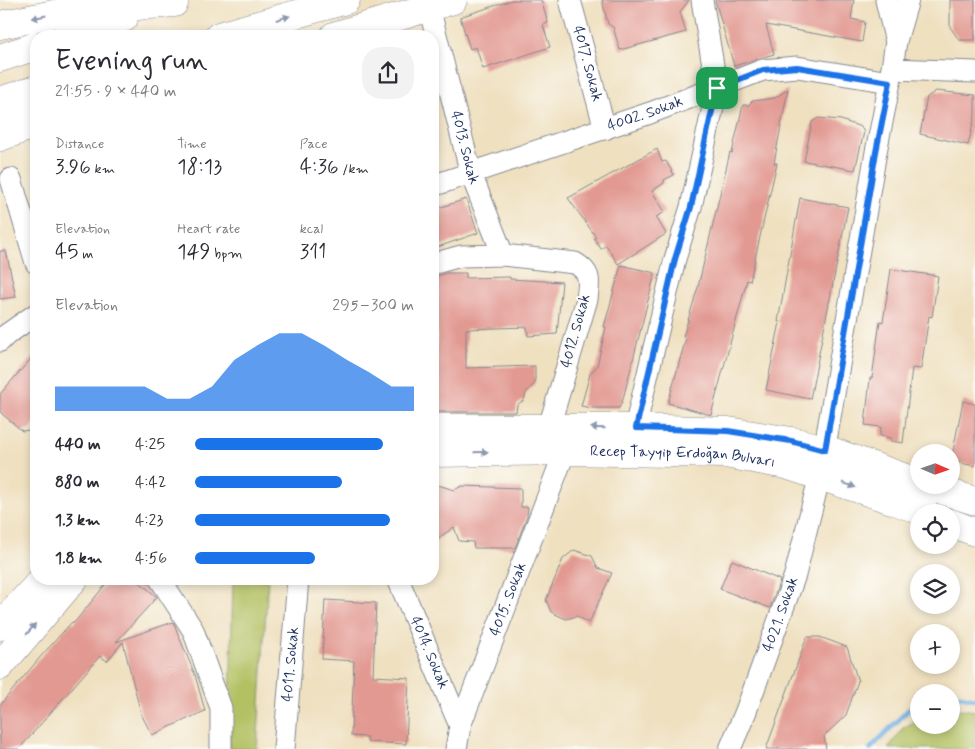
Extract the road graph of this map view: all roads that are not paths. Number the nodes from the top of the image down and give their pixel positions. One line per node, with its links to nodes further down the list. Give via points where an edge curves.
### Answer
1 (346, 0): 10 (main road, one-way to 1)
2 (570, 0): 23 (street, 4017. Sokak)
3 (702, 0): 17 (street)
4 (886, 0): 12 (street)
5 (908, 0): 12 (street)
6 (178, 1): 8 (main road, one-way to 8, via 64,12); 9 (main road)
7 (441, 4): 11 (main road); 25 (street, 4013. Sokak)
8 (0, 26)
9 (86, 30)
10 (240, 30)
11 (354, 30)
12 (896, 41): 16 (street, 4021. Sokak)
13 (30, 48): 14 (main road)
14 (0, 58)
15 (975, 72): 16 (street, 4002. Sokak)
16 (891, 76): 17 (street, 4002. Sokak, via 797,67 763,70); 38 (street, 4021. Sokak)
17 (717, 88): 23 (street, 4002. Sokak); 35 (street)
18 (30, 92): 19 (main road)
19 (0, 101)
20 (30, 103): 21 (main road)
21 (0, 118)
22 (30, 126): 24 (main road)
23 (605, 128): 25 (street, 4002. Sokak)
24 (0, 137)
25 (471, 174): 27 (street, 4002. Sokak); 29 (street, 4013. Sokak)
26 (11, 179): 28 (street)
27 (439, 184)
28 (30, 243)
29 (503, 255): 30 (street, 4012. Sokak, via 461,256); 33 (street, 4012. Sokak, via 575,263 584,268 589,278 587,299)
30 (439, 262)
31 (30, 318): 32 (street)
32 (0, 342)
33 (549, 427): 34 (main road, Recep Tayyip Erdoğan Bulvarı); 35 (main road, Recep Tayyip Erdoğan Bulvarı, one-way to 33)
34 (439, 428)
35 (636, 428): 38 (main road, Recep Tayyip Erdoğan Bulvarı, via 728,431 791,441)
36 (565, 451): 37 (main road, Recep Tayyip Erdoğan Bulvarı, one-way to 36); 38 (main road, Recep Tayyip Erdoğan Bulvarı, via 725,454 786,465); 52 (street, 4015. Sokak)
37 (439, 453)
38 (823, 462): 39 (main road, Recep Tayyip Erdoğan Bulvarı); 42 (main road, Recep Tayyip Erdoğan Bulvarı, one-way to 42); 56 (street, 4021. Sokak, via 794,575)
39 (910, 481)
40 (953, 494): 41 (main road)
41 (975, 501)
42 (910, 505)
43 (960, 526): 44 (main road)
44 (975, 532)
45 (38, 585): 50 (main road)
46 (69, 585): 51 (main road, one-way to 46)
47 (164, 585): 53 (street, via 193,630 221,708)
48 (298, 585): 54 (street, 4011. Sokak)
49 (401, 585): 52 (street, 4014. Sokak)
50 (0, 626)
51 (0, 666)
52 (460, 726): 55 (street, 4015. Sokak)
53 (220, 749)
54 (284, 749)
55 (456, 749)
56 (730, 749)

